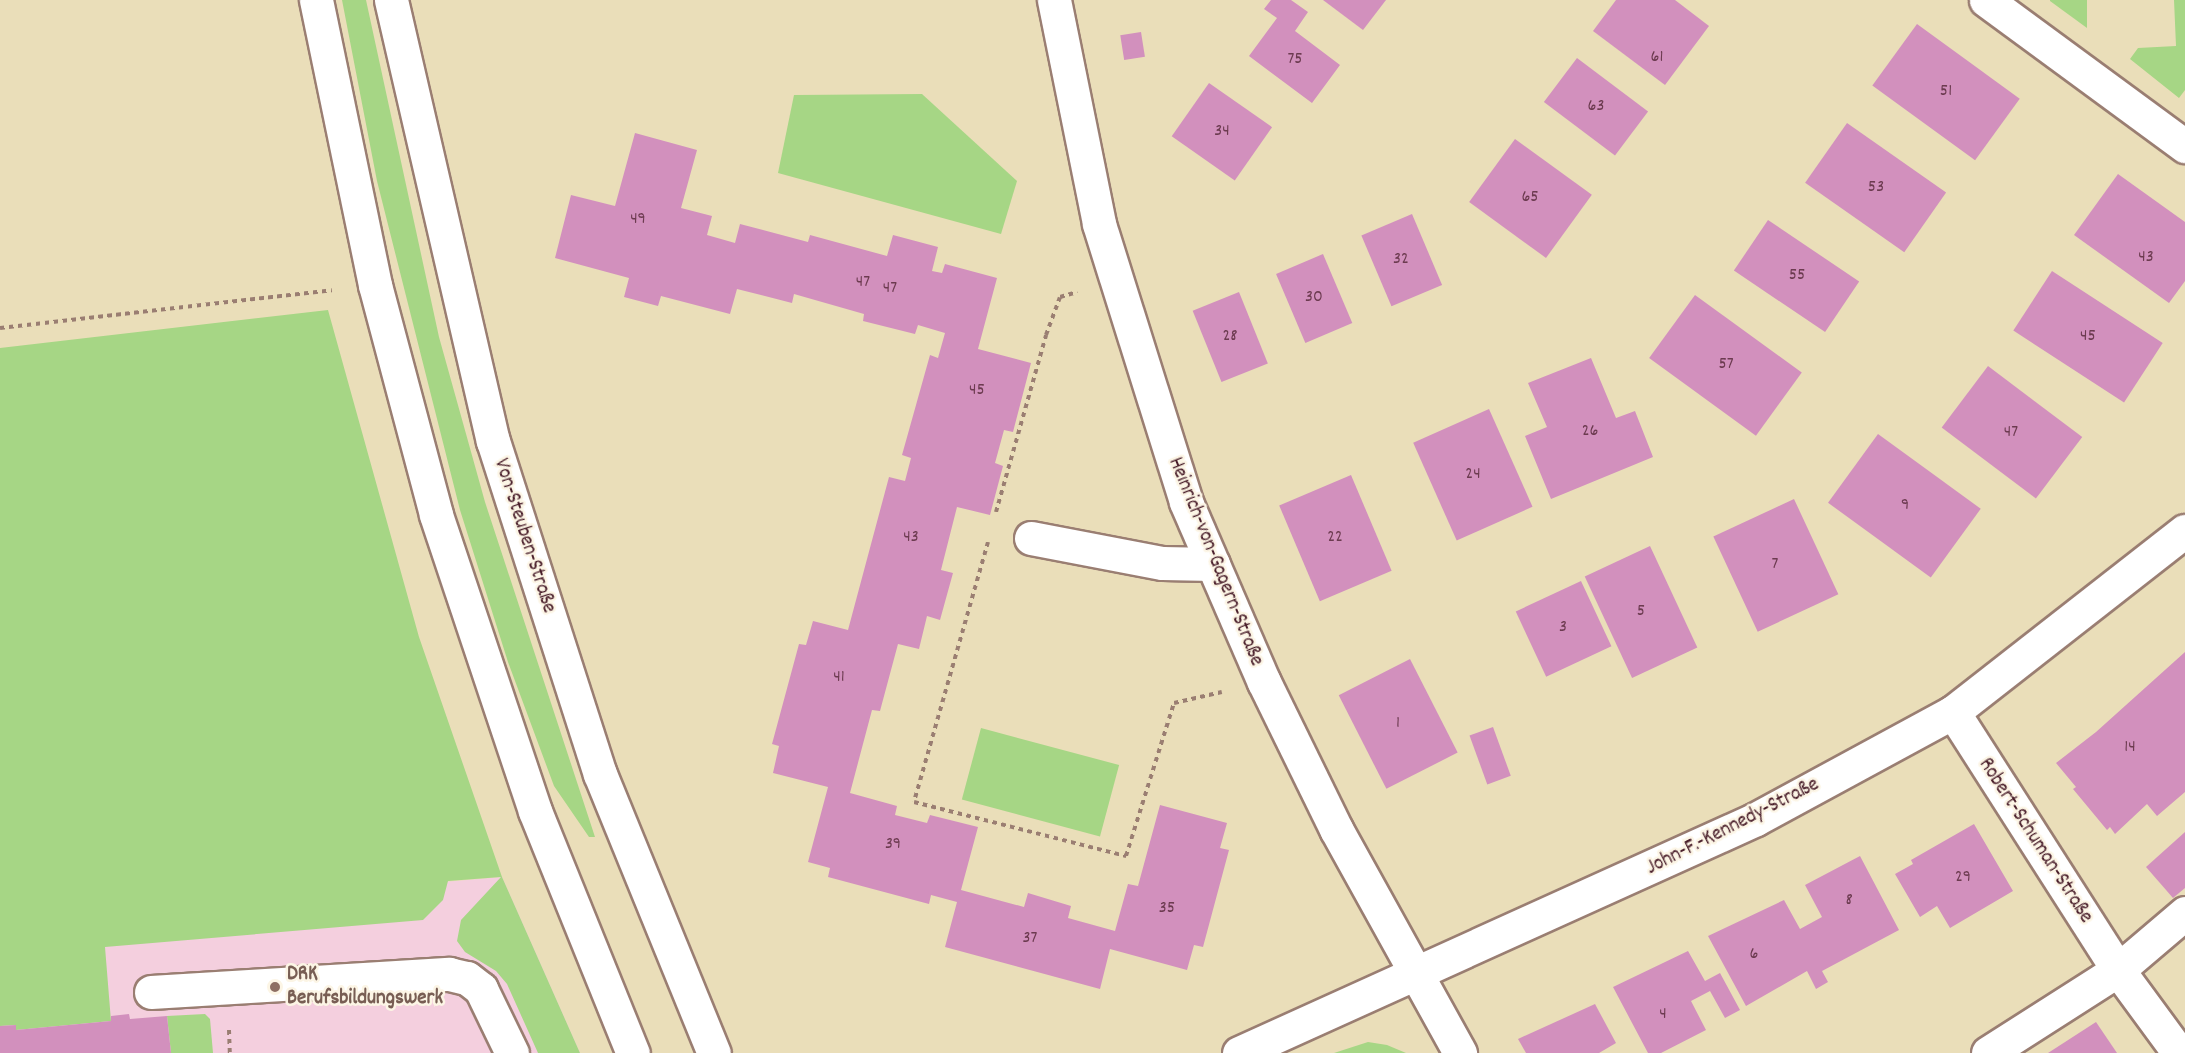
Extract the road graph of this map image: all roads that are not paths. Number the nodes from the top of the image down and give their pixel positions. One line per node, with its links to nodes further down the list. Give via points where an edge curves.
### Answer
1 (316, 0): 15 (street, via 375,285 436,515 535,811)
2 (391, 0): 16 (street, Von-Steuben-Straße, via 493,441 600,774)
3 (1054, 0): 8 (street, Heinrich-von-Gagern-Straße, via 1069,91 1115,280 1186,502)
4 (1986, 0): 5 (street)
5 (2185, 146)
6 (2185, 531): 9 (street, John-F.-Kennedy-Straße)
7 (1030, 538): 8 (street, via 1162,563)
8 (1213, 564): 12 (street, Heinrich-von-Gagern-Straße, via 1264,682 1336,829)
9 (1953, 712): 11 (street, Robert-Schuman-Straße); 12 (street, John-F.-Kennedy-Straße, via 1756,819 1608,889)
10 (2185, 913): 11 (street)
11 (2118, 970): 19 (street); 20 (street, Robert-Schuman-Straße)
12 (1414, 972): 17 (street, John-F.-Kennedy-Straße); 18 (street, Heinrich-von-Gagern-Straße)
13 (151, 992): 14 (street, via 450,974 467,978 481,988)
14 (512, 1053)
15 (633, 1053)
16 (714, 1053)
17 (1239, 1053)
18 (1460, 1053)
19 (1988, 1053)
20 (2180, 1053)

